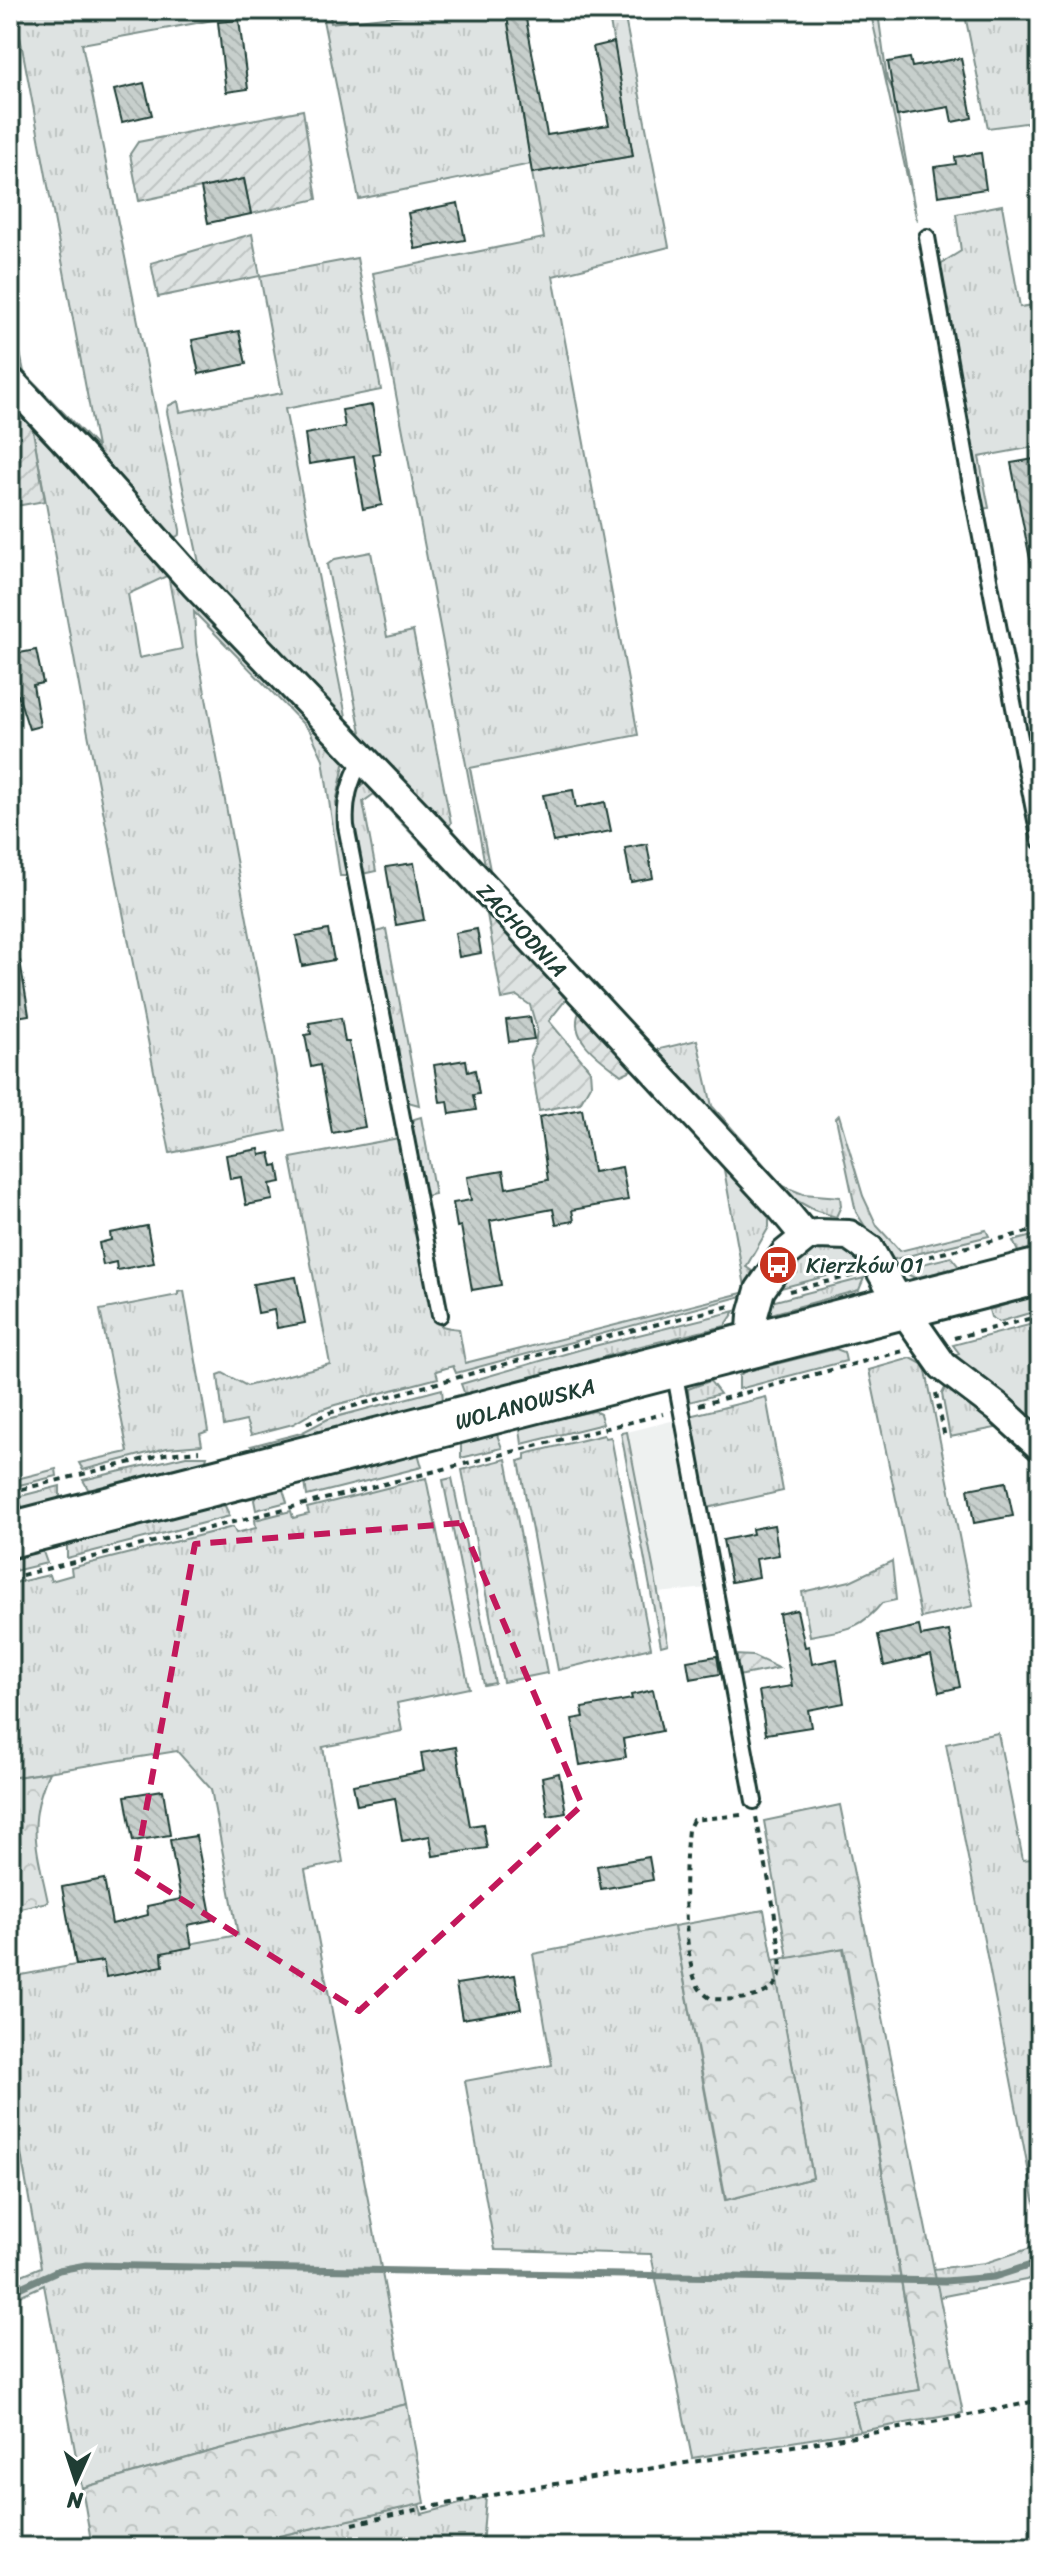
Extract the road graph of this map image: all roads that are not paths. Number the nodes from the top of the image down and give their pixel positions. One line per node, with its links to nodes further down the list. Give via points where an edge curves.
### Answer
1 (927, 237): 4 (lane)
2 (10, 381): 3 (street, ZACHODNIA)
3 (362, 758): 5 (street, ZACHODNIA); 8 (lane, via 347,790 346,826)
4 (1040, 841)
5 (806, 1237): 7 (street, via 849,1235 869,1249); 9 (street, via 785,1254 760,1290)
6 (1040, 1271): 7 (main road, WOLANOWSKA)
7 (901, 1306): 9 (main road, WOLANOWSKA); 11 (street, via 936,1355)
8 (440, 1315)
9 (751, 1345): 10 (main road, WOLANOWSKA)
10 (673, 1365): 12 (main road, WOLANOWSKA); 13 (lane)
11 (1040, 1446)
12 (10, 1535)
13 (755, 1808)

